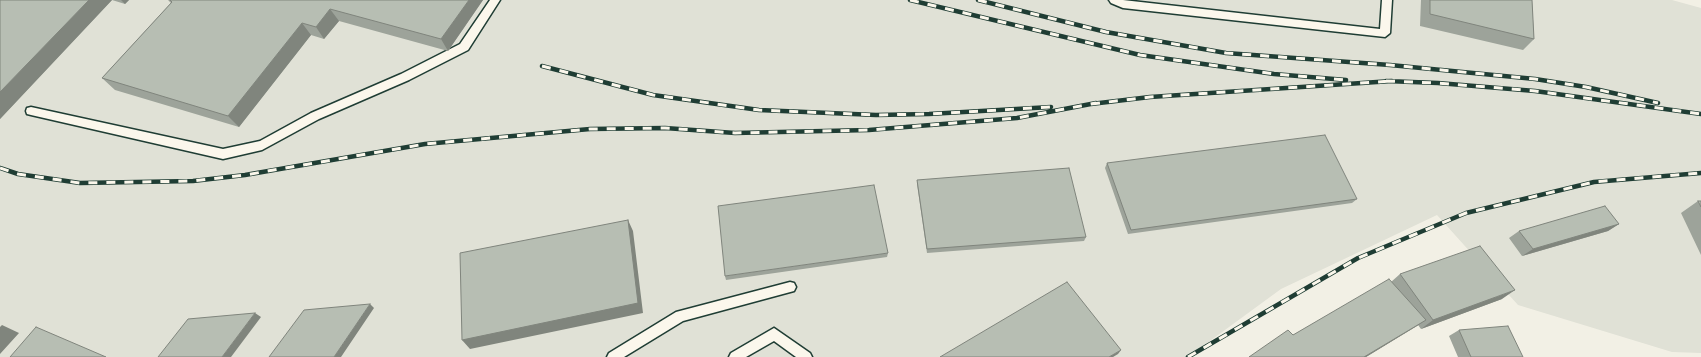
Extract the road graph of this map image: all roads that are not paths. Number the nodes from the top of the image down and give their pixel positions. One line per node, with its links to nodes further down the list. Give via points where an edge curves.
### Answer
1 (495, 0): 4 (lane, via 464,47 405,77 315,116 262,145 223,154)
2 (1114, 0): 3 (lane, via 1123,4 1385,33)
3 (1388, 0)
4 (31, 111)
5 (790, 287): 6 (lane, via 680,316)
6 (613, 357)
7 (735, 357): 8 (lane, via 774,334)
8 (806, 357)

